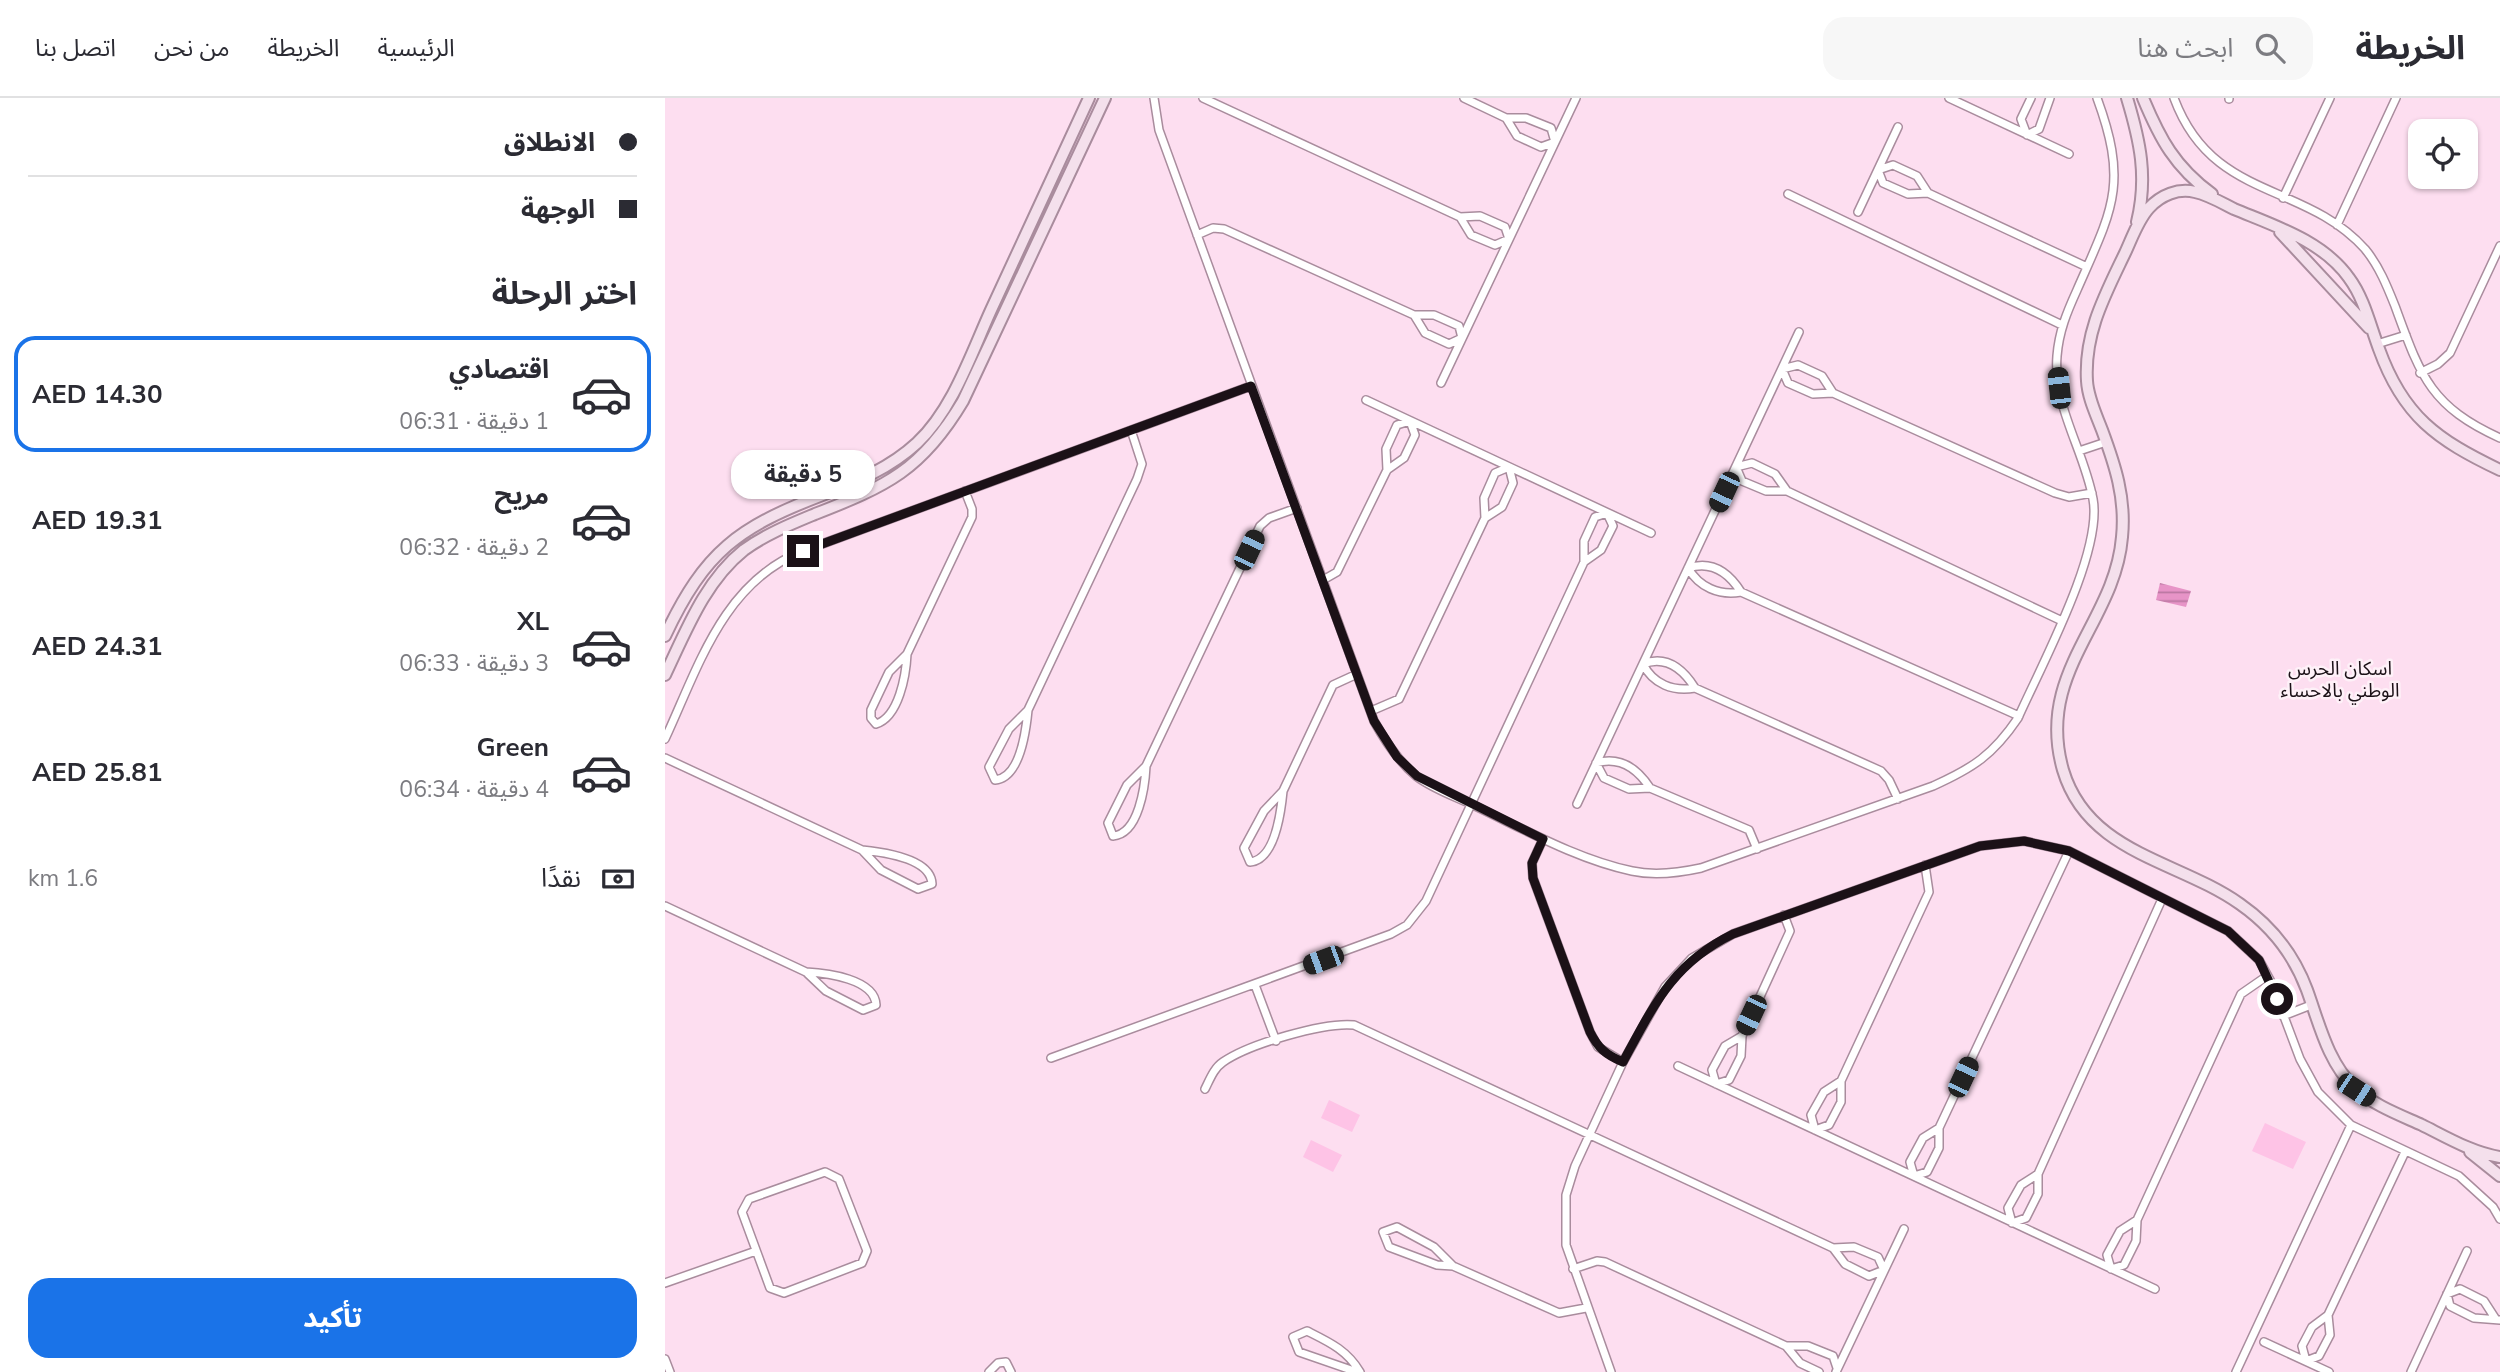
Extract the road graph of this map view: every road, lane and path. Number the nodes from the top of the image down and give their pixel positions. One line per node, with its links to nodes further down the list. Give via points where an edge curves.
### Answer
1 (1089, 98): 69 (main road, via 936,420 918,442 885,467 775,513 733,539 703,569)
2 (1105, 98): 71 (main road, via 963,401 940,437 889,482 777,530 744,551 722,571)
3 (1154, 98): 31 (street, via 1159,130)
4 (1203, 98): 27 (street)
5 (1464, 98): 16 (street)
6 (1576, 98): 19 (street)
7 (1949, 98): 18 (street)
8 (2031, 98): 18 (street, via 2021,119)
9 (2050, 98): 18 (street, via 2039,129)
10 (2097, 98): 34 (street, via 2109,132 2116,182 2106,228)
11 (2127, 98): 30 (main road, via 2144,163)
12 (2143, 98): 25 (main road, via 2167,150 2192,179)
13 (2174, 98): 24 (street, via 2190,133 2206,153 2223,168)
14 (2330, 98): 24 (street)
15 (2396, 98): 28 (street)
16 (1506, 118): 19 (street, via 1527,118 1551,128); 19 (street, via 1517,136 1541,147)
17 (1898, 127): 21 (street)
18 (2027, 135): 20 (street)
19 (1555, 142): 32 (street)
20 (2069, 154)
21 (1878, 170): 22 (street, via 1883,183 1908,194); 22 (street, via 1893,165 1917,176); 26 (street)
22 (1928, 193): 34 (street)
23 (1788, 194): 36 (street)
24 (2283, 198): 28 (street)
25 (2228, 206): 29 (main road); 30 (main road, via 2195,192 2179,191 2148,209)
26 (1858, 212)
27 (1460, 217): 32 (street, via 1480,216 1505,227); 32 (street, via 1471,234 1495,246)
28 (2337, 225): 39 (street, via 2380,270)
29 (2275, 226): 38 (main road); 38 (main road, via 2322,251 2339,266 2360,297)
30 (2135, 232): 51 (main road, via 2100,305 2087,349 2087,388)
31 (1197, 234): 35 (street, via 1224,229); 45 (street)
32 (1509, 239): 40 (street)
33 (2500, 246): 43 (street, via 2451,353)
34 (2087, 267): 36 (street)
35 (1414, 315): 40 (street, via 1434,315 1459,326); 40 (street, via 1425,333 1449,344)
36 (2061, 325): 52 (street, via 2059,388)
37 (1799, 332): 42 (street)
38 (2373, 333): 41 (main road)
39 (2406, 335): 41 (street); 43 (street)
40 (1462, 338): 44 (street)
41 (2377, 344): 56 (main road, via 2393,385 2423,424 2461,451)
42 (1782, 369): 46 (street, via 1788,383 1813,394); 46 (street, via 1798,365 1822,376); 54 (street)
43 (2420, 373): 50 (street, via 2447,406)
44 (1441, 383)
45 (1251, 386): 49 (street); 60 (street)
46 (1833, 393): 59 (street, via 2055,493)
47 (1366, 401): 48 (street)
48 (1410, 421): 53 (street); 55 (street, via 1415,435 1403,458); 55 (street, via 1397,425 1386,449)
49 (1131, 430): 57 (street); 76 (street, via 1142,464 1137,479)
50 (2500, 438)
51 (2106, 442): 52 (street); 99 (main road, via 2120,481 2122,537 2111,580 2061,689 2056,723 2064,775 2087,816 2109,837 2236,901 2267,926 2294,963)
52 (2079, 452): 59 (street)
53 (1509, 467): 61 (street); 62 (street, via 1495,473 1484,498); 62 (street, via 1513,483 1502,507)
54 (1736, 467): 58 (street, via 1742,481 1766,491); 58 (street, via 1752,463 1775,474); 65 (street)
55 (1387, 470): 66 (street, via 1337,572)
56 (2500, 470)
57 (965, 491): 70 (street, via 972,517); 79 (street, via 785,557 765,570 729,606)
58 (1787, 491): 68 (street)
59 (2092, 493): 68 (street, via 2092,542)
60 (1297, 508): 66 (street); 82 (street, via 1261,526)
61 (1607, 513): 63 (street); 64 (street, via 1594,517 1584,541); 64 (street, via 1613,526 1601,550)
62 (1485, 518): 77 (street, via 1399,699)
63 (1651, 533)
64 (1584, 562): 86 (street)
65 (1688, 568): 67 (street, via 1696,582 1721,593); 67 (street, via 1706,564 1730,575); 72 (street)
66 (1323, 580): 73 (street)
67 (1741, 592): 78 (street)
68 (2060, 620): 78 (street)
69 (665, 636)
70 (907, 654): 70 (street, via 889,672 871,710 876,724 890,715 906,675)
71 (669, 658): 74 (main road)
72 (1643, 664): 75 (street, via 1650,678 1675,689); 75 (street, via 1660,660 1683,671); 81 (street)
73 (1357, 674): 77 (street); 84 (street, via 1333,685)
74 (665, 675)
75 (1695, 688): 85 (street, via 1881,771)
76 (1028, 710): 76 (street, via 1009,729 989,767 995,780 1010,774 1021,748)
77 (1371, 711): 86 (street, via 1390,748 1417,776)
78 (2019, 716): 85 (street, via 2002,742 1970,770)
79 (665, 739)
80 (665, 758): 90 (street)
81 (1596, 763): 83 (street, via 1604,778 1629,789); 83 (street, via 1614,760 1638,771); 87 (street)
82 (1146, 766): 82 (street, via 1127,785 1108,823 1114,836 1128,830)
83 (1650, 788): 89 (street, via 1749,831)
84 (1283, 791): 84 (street, via 1264,811 1244,848 1250,862 1265,855 1282,808)
85 (1898, 799): 89 (street)
86 (1472, 804): 88 (street); 98 (street, via 1426,901 1407,925)
87 (1577, 804)
88 (1543, 839): 89 (street, via 1609,864 1654,874 1701,868); 104 (street, via 1532,863 1533,878 1590,1032 1598,1047)
89 (1757, 849)
90 (862, 850): 90 (street, via 881,870 918,889 932,884 926,869)
91 (2069, 851): 92 (street, via 2044,843 2006,842); 93 (street); 110 (street)
92 (1925, 865): 95 (street); 106 (street, via 1929,892)
93 (2162, 899): 97 (street, via 2228,931 2259,960); 116 (street)
94 (665, 906): 96 (street)
95 (1784, 915): 101 (street, via 1790,931); 104 (street, via 1733,934 1692,958 1660,995)
96 (806, 972): 96 (street, via 826,991 863,1010 877,1005 870,990 845,979)
97 (2267, 976): 100 (street); 120 (street, via 2241,994)
98 (1255, 985): 102 (street); 103 (street)
99 (2311, 1005): 100 (street); 113 (main road, via 2331,1055 2356,1090)
100 (2283, 1016): 109 (street, via 2308,1076)
101 (1742, 1036): 107 (street, via 1741,1056 1729,1080); 107 (street, via 1725,1046 1712,1070)
102 (1276, 1041): 108 (street, via 1224,1062); 112 (street, via 1321,1026 1355,1025)
103 (1051, 1058)
104 (1623, 1062): 112 (street)
105 (1678, 1066): 107 (street)
106 (1841, 1081): 111 (street, via 1841,1101 1829,1125); 111 (street, via 1824,1092 1811,1115)
107 (1716, 1084): 111 (street)
108 (1205, 1089)
109 (2351, 1125): 114 (street); 147 (street)
110 (1940, 1128): 117 (street, via 1939,1148 1927,1172); 117 (street, via 1923,1138 1910,1162)
111 (1815, 1130): 117 (street)
112 (1590, 1134): 123 (street); 127 (street, via 1566,1195 1564,1221)
113 (2459, 1144): 115 (main road); 118 (main road)
114 (2405, 1152): 119 (street, via 2459,1176); 134 (street)
115 (2500, 1157)
116 (2038, 1174): 121 (street, via 2038,1194 2026,1218); 121 (street, via 2021,1185 2008,1208)
117 (1914, 1176): 121 (street)
118 (2500, 1176)
119 (2500, 1219)
120 (2137, 1220): 128 (street, via 2136,1241 2124,1265); 128 (street, via 2120,1231 2107,1255)
121 (2013, 1223): 128 (street)
122 (1904, 1228): 129 (street)
123 (1833, 1248): 129 (street, via 1854,1247 1878,1257); 129 (street, via 1845,1264 1869,1276)
124 (756, 1251): 124 (street, via 770,1288 784,1293 862,1264 867,1251 839,1179 825,1172 744,1204 742,1212); 130 (street)
125 (2467, 1251): 132 (street)
126 (1453, 1266): 126 (street, via 1434,1247 1397,1227 1383,1232 1389,1247 1437,1265); 133 (street, via 1559,1313)
127 (1573, 1269): 133 (street); 137 (street, via 1605,1262)
128 (2111, 1269): 131 (street)
129 (1884, 1270): 140 (street)
130 (665, 1283)
131 (2154, 1289)
132 (2447, 1294): 135 (street, via 2450,1306 2474,1318); 135 (street, via 2460,1289 2484,1301); 149 (street)
133 (1586, 1308): 145 (street)
134 (2328, 1315): 139 (street, via 2312,1327 2302,1346); 139 (street, via 2330,1335 2319,1356)
135 (2497, 1319)
136 (2264, 1342): 139 (street)
137 (1786, 1346): 140 (street, via 1808,1346 1833,1356); 146 (street, via 1800,1363)
138 (665, 1359): 141 (street)
139 (2305, 1361): 148 (street)
140 (1836, 1371)
141 (670, 1372)
142 (989, 1372): 143 (street, via 1006,1362)
143 (1011, 1372)
144 (1358, 1372): 144 (street, via 1352,1359 1332,1344 1307,1331 1293,1337 1299,1352)
145 (1611, 1372)
146 (1819, 1372)
147 (2236, 1372)
148 (2329, 1372)
149 (2411, 1372)

